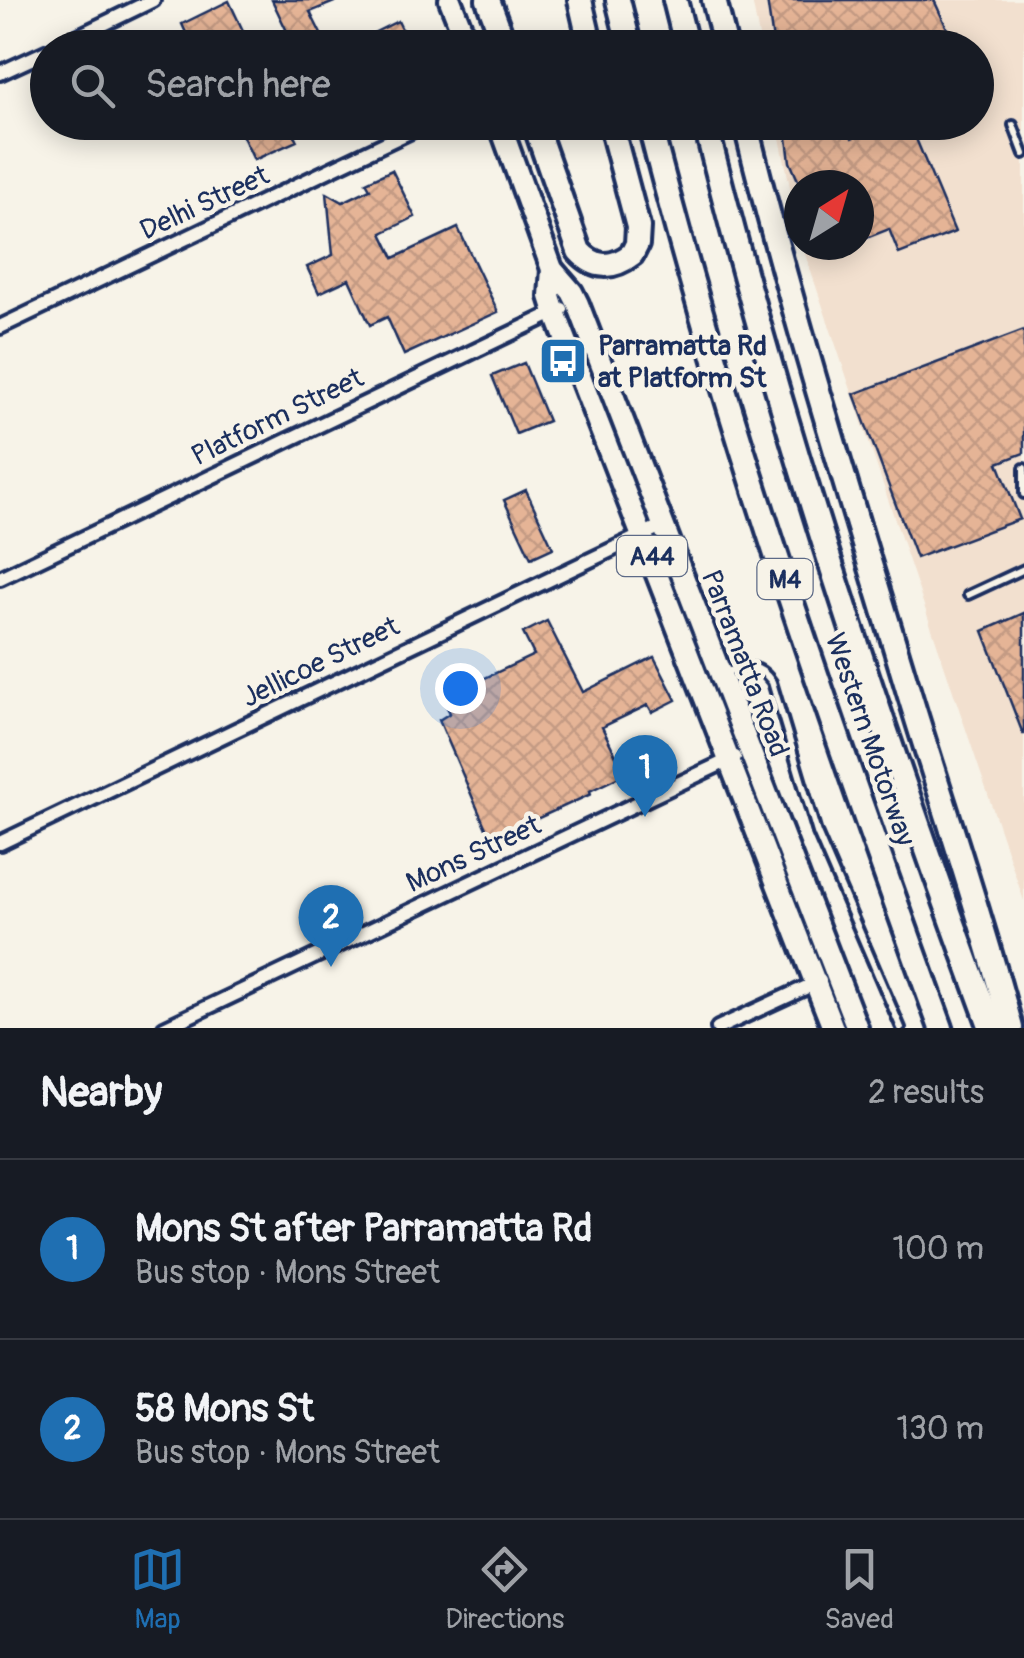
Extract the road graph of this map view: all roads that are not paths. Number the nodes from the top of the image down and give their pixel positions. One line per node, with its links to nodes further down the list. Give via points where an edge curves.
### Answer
1 (153, 0): 8 (street)
2 (450, 0): 9 (highway)
3 (488, 0): 10 (highway)
4 (580, 0): 11 (highway)
5 (618, 0): 12 (highway)
6 (675, 0): 13 (highway)
7 (714, 0): 14 (highway)
8 (91, 30)
9 (462, 30)
10 (499, 30)
11 (587, 30)
12 (626, 30)
13 (682, 30)
14 (722, 30)
15 (30, 59): 16 (street)
16 (0, 73)
17 (1013, 125): 25 (lane)
18 (392, 140): 29 (street, Delhi Street)
19 (505, 140): 26 (highway, Parramatta Road / A44)
20 (540, 140): 21 (highway, via 579,251 607,266 632,254 639,234)
21 (615, 140)
22 (654, 140): 48 (highway, Western Motorway / M4, via 778,559)
23 (710, 140): 49 (highway, Western Motorway / M4, via 805,480 887,736)
24 (750, 140): 50 (highway)
25 (1024, 154)
26 (552, 269): 27 (highway, Parramatta Road / A44); 28 (highway, Parramatta Road / A44)
27 (578, 304): 28 (street, Platform Street); 32 (highway, Parramatta Road / A44)
28 (555, 312): 32 (highway, Parramatta Road / A44); 34 (street, Platform Street)
29 (0, 327)
30 (1024, 468): 31 (lane)
31 (1024, 494)
32 (653, 530): 36 (highway, Parramatta Road / A44); 37 (highway, Parramatta Road / A44); 40 (street, Jellicoe Street)
33 (1024, 569): 35 (lane)
34 (0, 578)
35 (968, 594)
36 (721, 674): 37 (lane); 38 (highway, Parramatta Road / A44); 47 (lane, via 748,665 764,670 772,682 817,833)
37 (700, 683): 39 (highway, Parramatta Road / A44)
38 (750, 751): 39 (street, Mons Street); 41 (highway, Parramatta Road / A44)
39 (730, 759): 42 (highway, Parramatta Road / A44); 43 (street, Mons Street)
40 (0, 842)
41 (837, 975): 42 (street); 46 (highway, Parramatta Road / A44)
42 (816, 982): 44 (street); 45 (highway, Parramatta Road / A44)
43 (164, 1028)
44 (718, 1028)
45 (833, 1028)
46 (857, 1028)
47 (901, 1028)
48 (942, 1028)
49 (992, 1028)
50 (1011, 1028)

